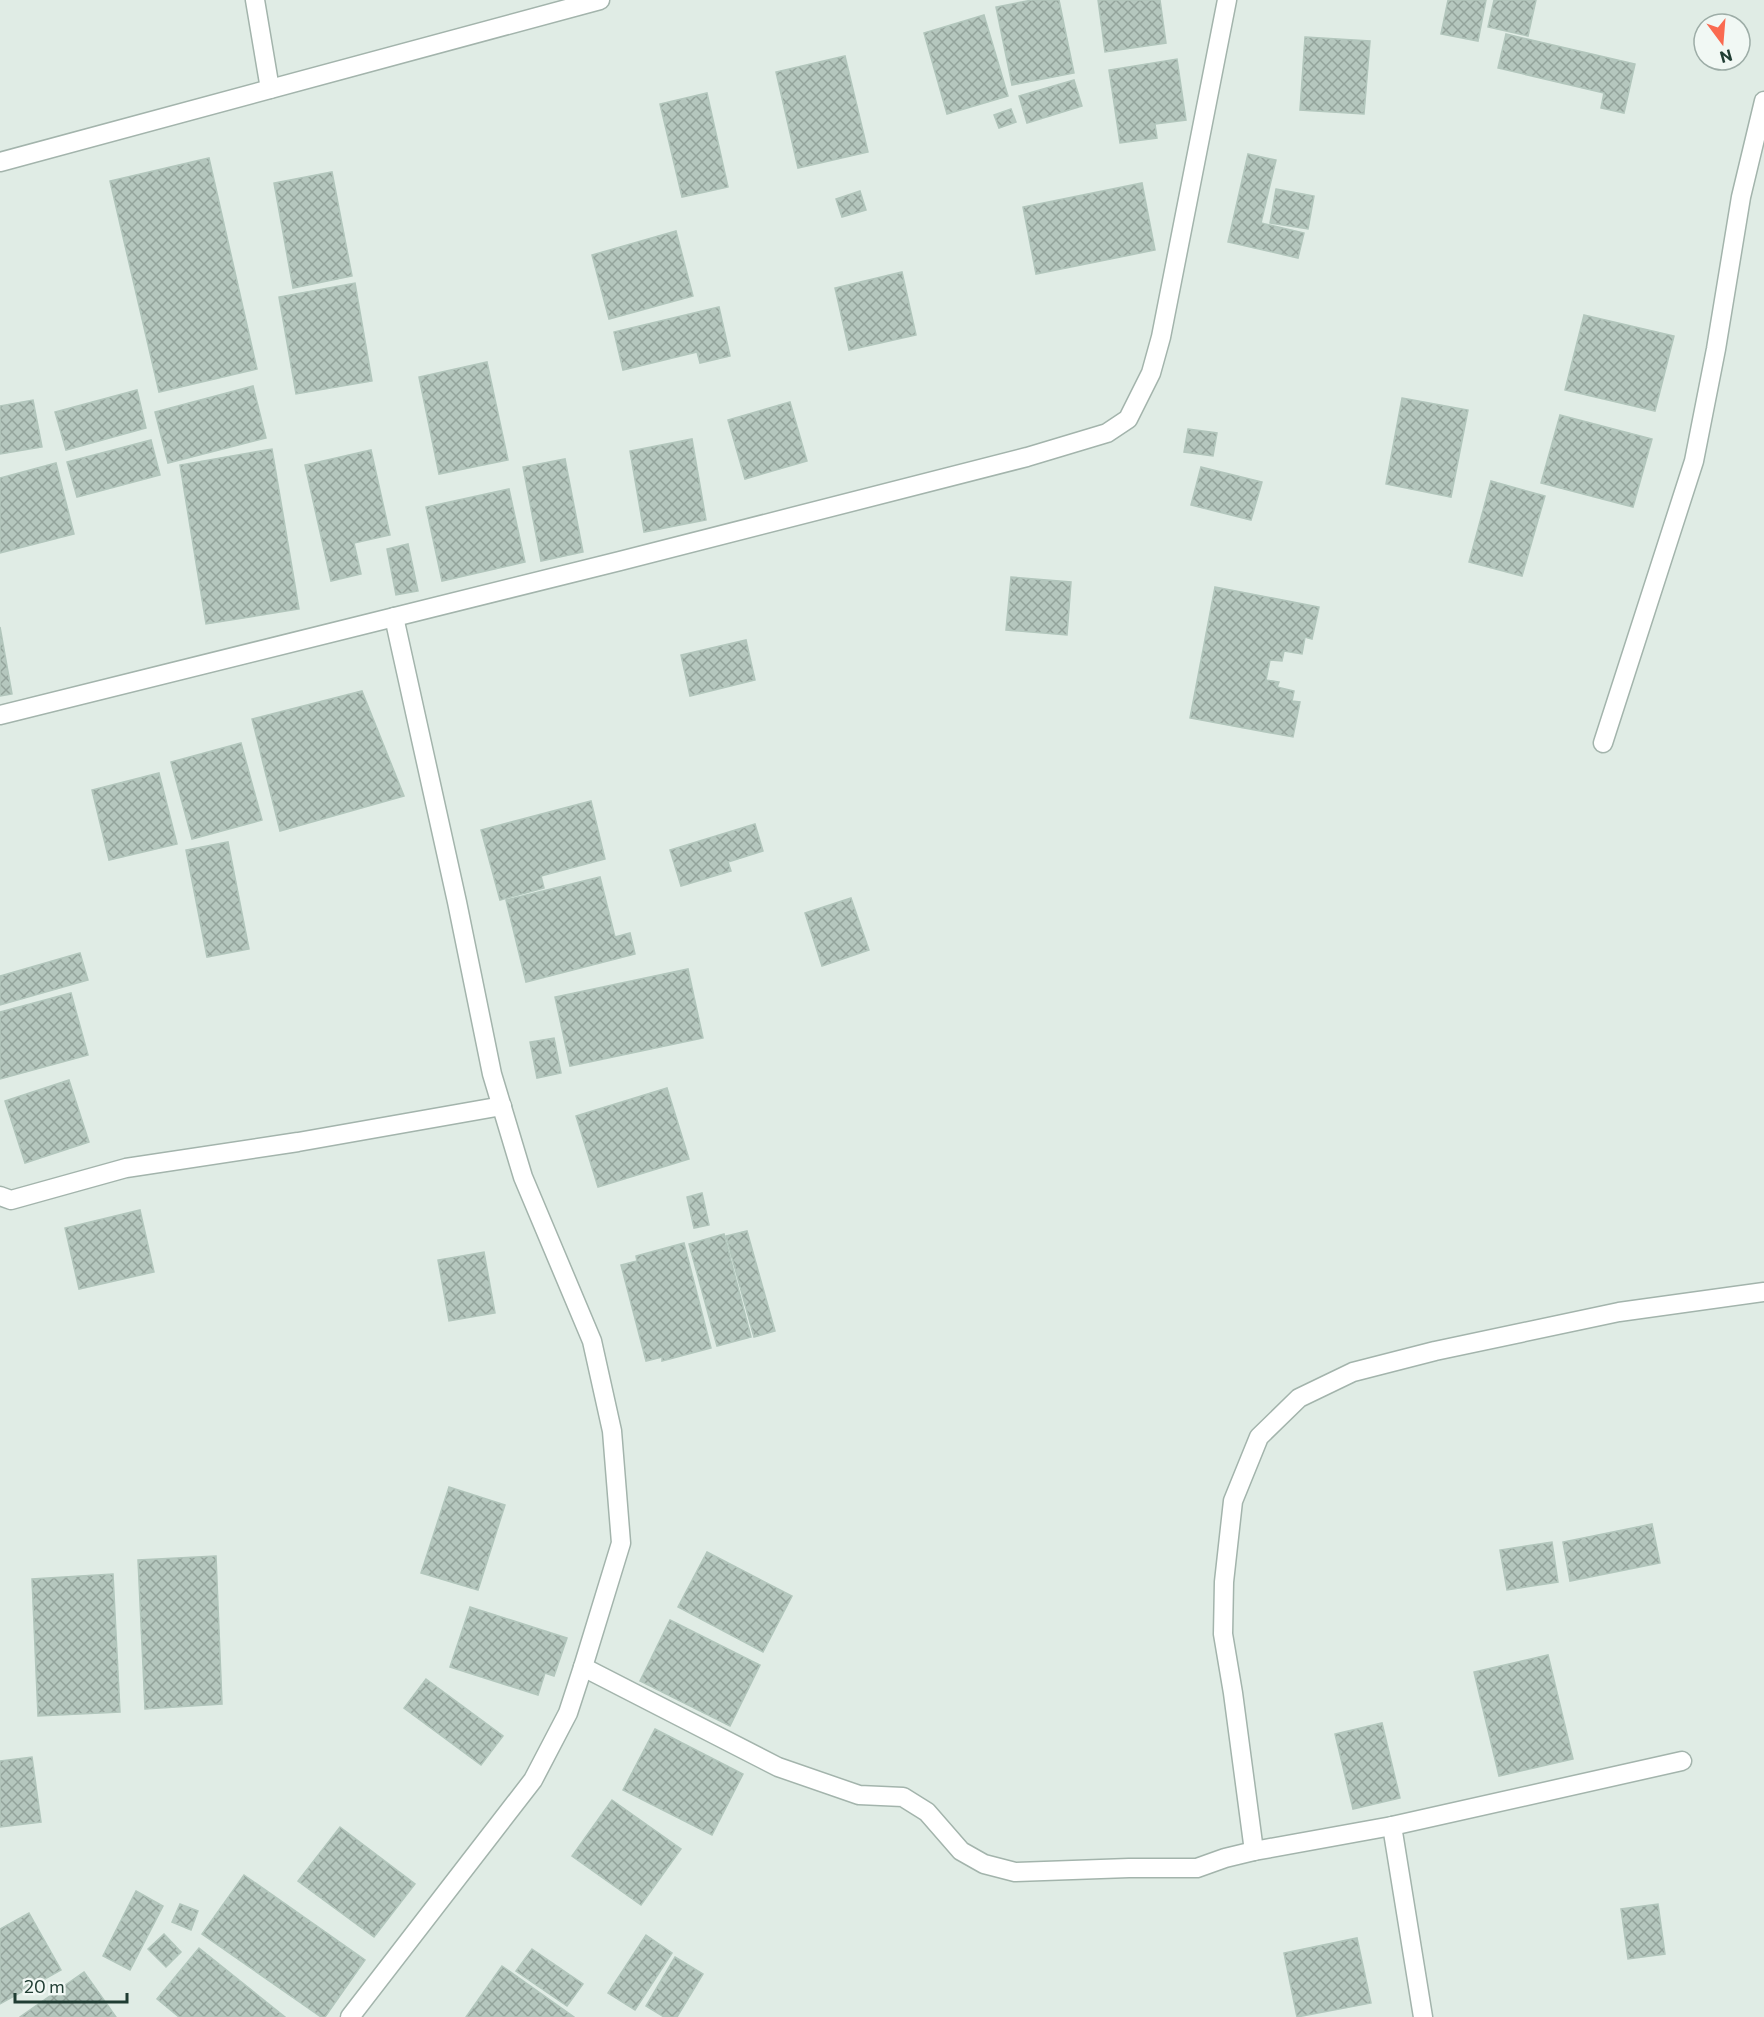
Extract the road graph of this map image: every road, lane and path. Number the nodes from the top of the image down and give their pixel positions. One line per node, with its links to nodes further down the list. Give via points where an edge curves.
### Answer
1 (255, 0): 4 (street)
2 (600, 0): 4 (street)
3 (1227, 0): 7 (street, via 1161,337 1151,373 1128,419 1107,433 1027,457)
4 (270, 89): 6 (street)
5 (1764, 100): 9 (street, via 1741,196 1694,461)
6 (0, 162)
7 (394, 617): 8 (street); 10 (street)
8 (0, 715)
9 (1603, 743)
10 (502, 1106): 11 (street, via 126,1168 11,1200); 13 (street, via 523,1177 592,1341 612,1431 621,1543)
11 (0, 1196)
12 (1764, 1292): 16 (street, via 1619,1312 1353,1372 1299,1398 1259,1437 1233,1501 1223,1623)
13 (583, 1667): 16 (street, via 778,1767 860,1795 903,1797 927,1812 961,1851 984,1864 1015,1872 1197,1868); 17 (street, via 568,1713 533,1780)
14 (1682, 1761): 15 (street)
15 (1392, 1826): 16 (street); 18 (street)
16 (1254, 1851)
17 (350, 2017)
18 (1423, 2017)

